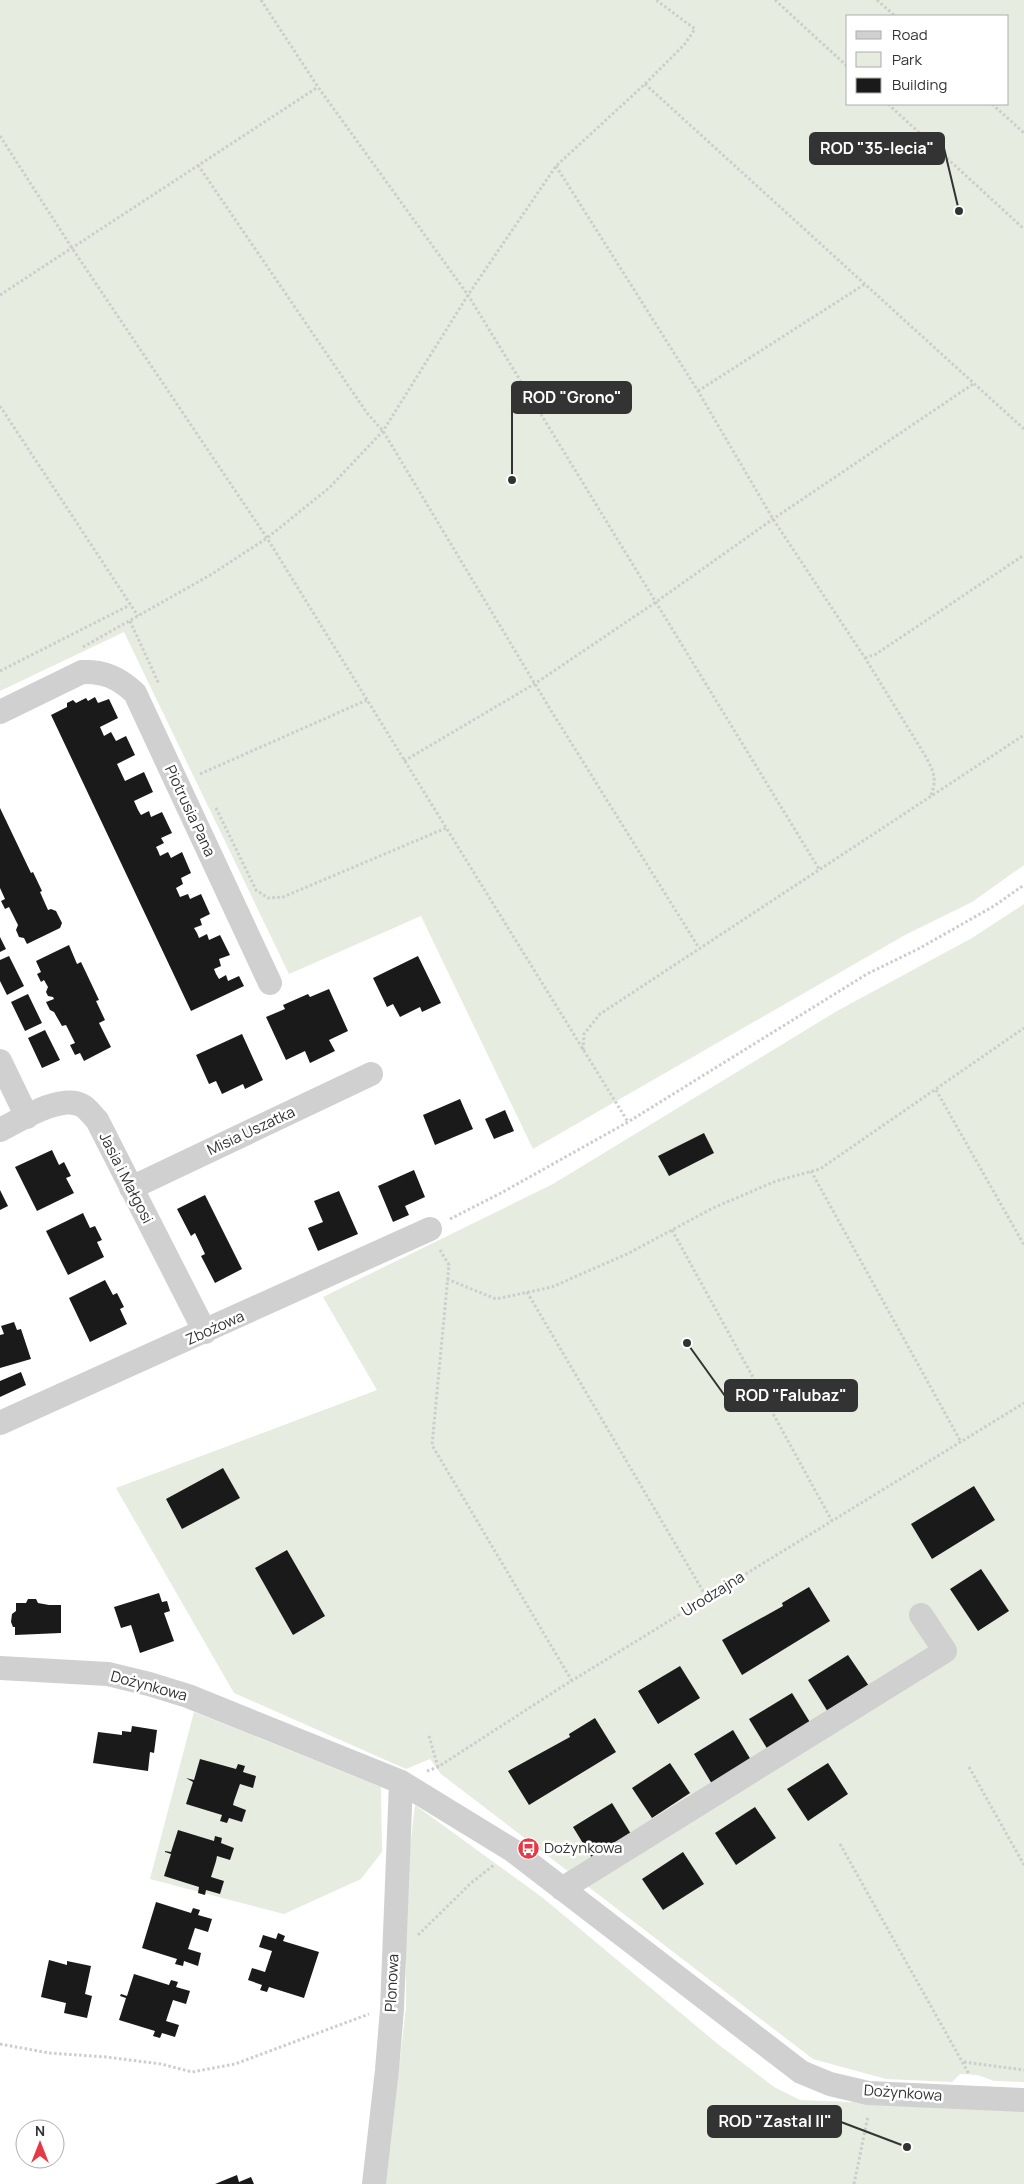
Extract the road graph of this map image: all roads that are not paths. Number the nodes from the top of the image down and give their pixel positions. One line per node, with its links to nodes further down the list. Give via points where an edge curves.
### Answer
1 (0, 712): 2 (street, Piotrusia Pana, via 80,661 95,671 112,676 135,693)
2 (270, 982)
3 (0, 1062): 5 (street)
4 (371, 1074): 7 (street, Misia Uszatka)
5 (27, 1117): 6 (street, Jasia i Małgosi); 7 (street, Jasia i Małgosi, via 55,1104 72,1102 84,1106 97,1120)
6 (0, 1130)
7 (131, 1188): 9 (street, Jasia i Małgosi)
8 (430, 1230): 9 (street, Zbożowa)
9 (205, 1332): 10 (street, Zbożowa)
10 (0, 1423)
11 (921, 1615): 14 (street, via 945,1651)
12 (0, 1668): 13 (street, Dożynkowa, via 108,1674 149,1684 188,1696)
13 (401, 1782): 14 (street, Dożynkowa, via 512,1850); 16 (street, Plonowa, via 392,2009)
14 (562, 1889): 15 (street, Dożynkowa, via 801,2072 830,2084 872,2093)
15 (1024, 2100)
16 (374, 2184)

